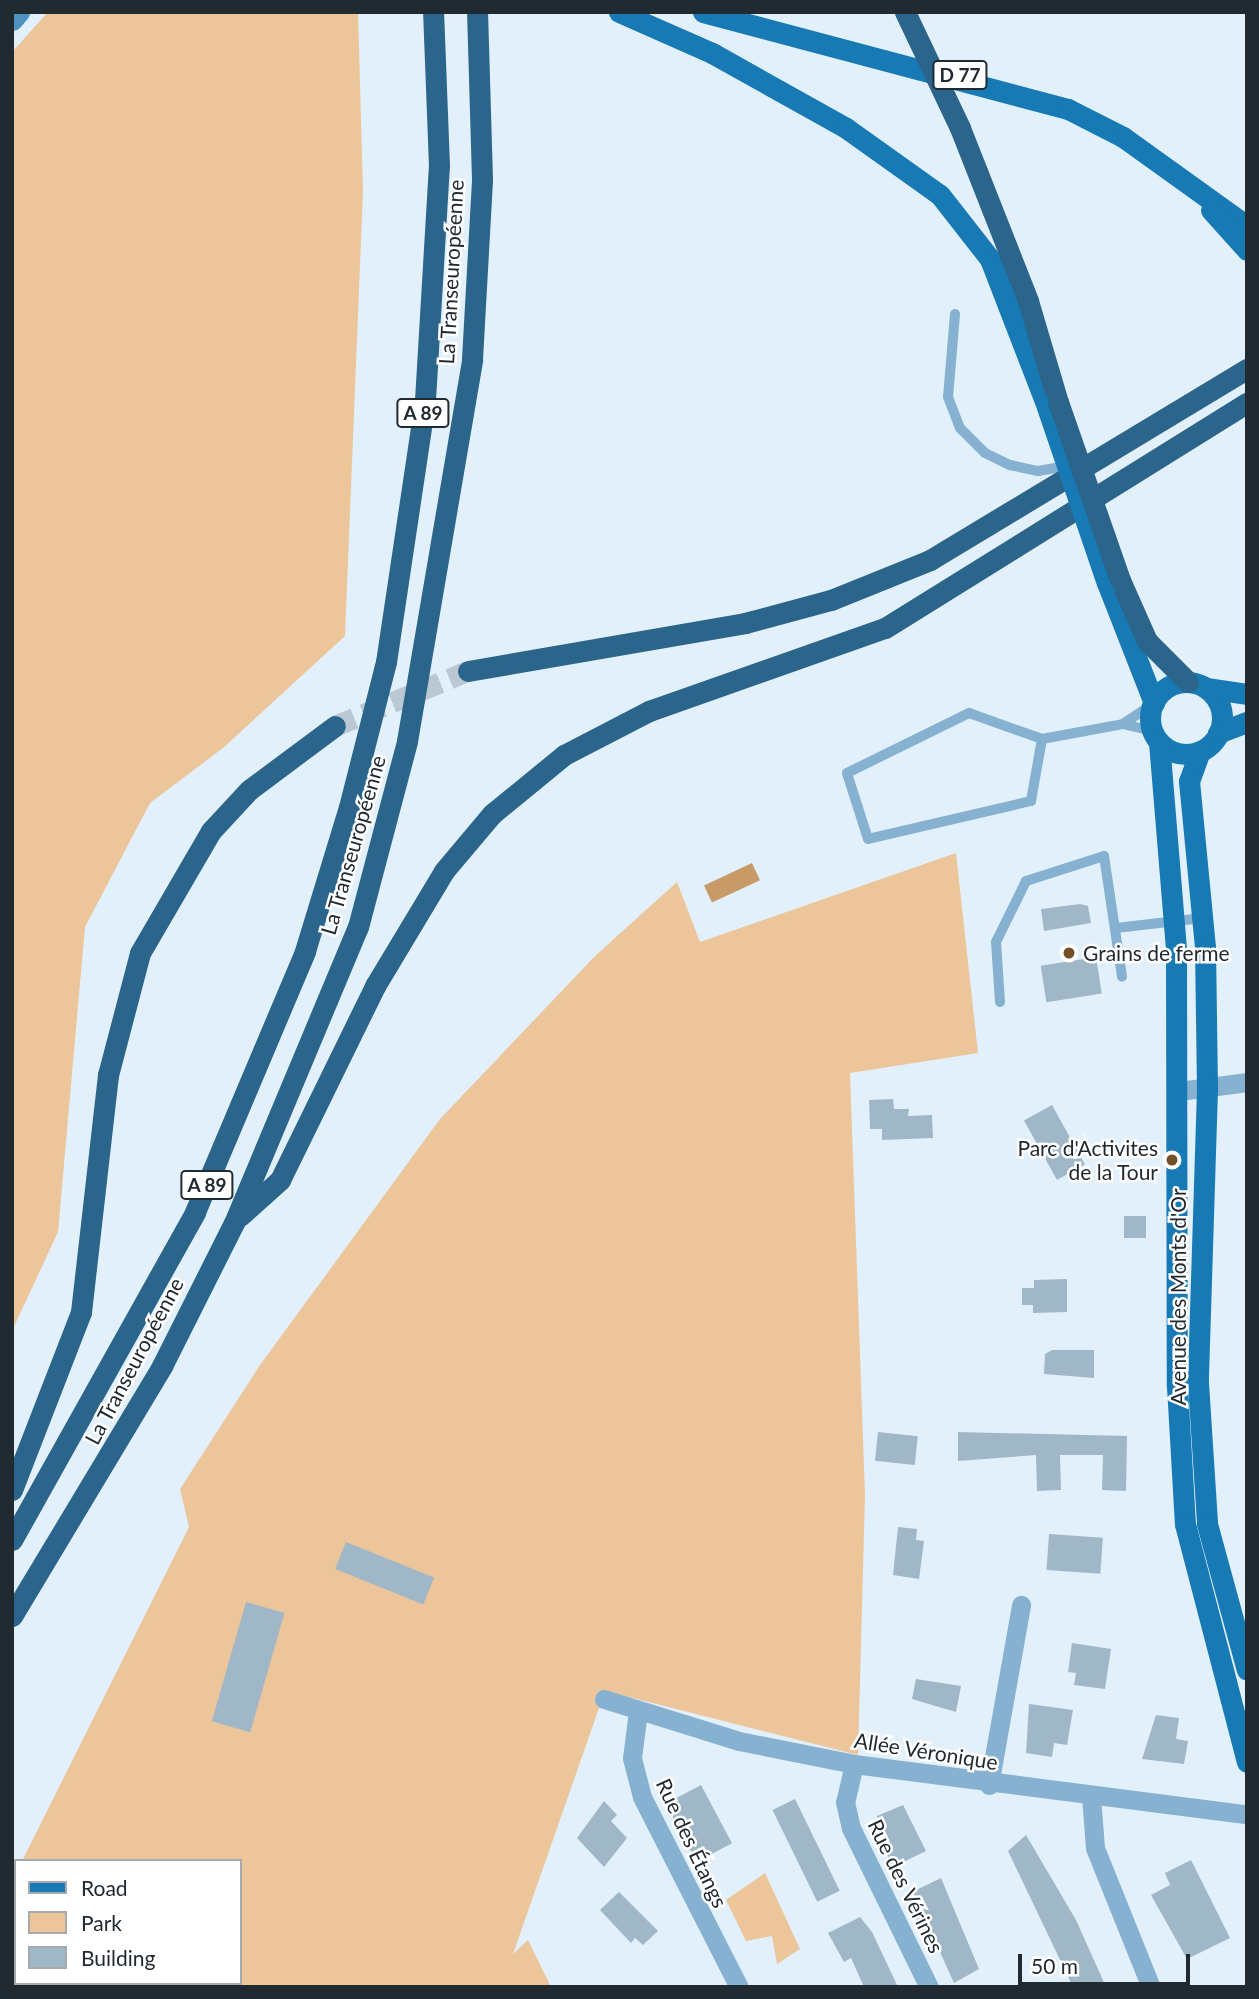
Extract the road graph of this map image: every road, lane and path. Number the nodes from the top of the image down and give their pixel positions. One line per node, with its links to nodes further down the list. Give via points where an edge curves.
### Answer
1 (19, 12): 7 (street)
2 (433, 12): 38 (highway, La Transeuropéenne / A 89, via 439,166 425,400 386,662 349,807 304,951 195,1212)
3 (477, 12): 36 (highway, La Transeuropéenne / A 89, via 482,179 472,359 407,741 358,928)
4 (619, 12): 14 (main road, via 712,53 846,128 940,195 990,259)
5 (703, 12): 8 (main road, D 77, via 1050,102 1123,137)
6 (905, 12): 14 (highway, bridge, via 960,128 1028,301)
7 (12, 20)
8 (1195, 189): 9 (main road, D 77); 10 (main road, D 77)
9 (1247, 226)
10 (1247, 250)
11 (955, 314): 15 (lane, via 948,397 960,428 985,453 1010,465 1038,471)
12 (1247, 369): 15 (highway)
13 (1247, 403): 36 (highway, via 885,628 649,711 564,755 492,814 444,871 375,986 280,1180)
14 (1052, 404): 16 (highway, bridge)
15 (1096, 462): 17 (highway, via 930,560 831,600 745,623)
16 (1113, 582): 18 (highway, via 1147,641); 20 (main road)
17 (468, 671)
18 (1197, 685): 19 (main road); 20 (main road, via 1164,689); 24 (main road, via 1222,713)
19 (1247, 694)
20 (1154, 703): 22 (lane); 25 (main road)
21 (1247, 722): 24 (main road)
22 (1123, 724): 25 (lane); 26 (lane)
23 (335, 726): 37 (highway, via 258,782 211,831 140,953 108,1075 80,1312)
24 (1219, 733): 27 (main road)
25 (1156, 736): 27 (main road, via 1178,753); 29 (main road, Avenue des Monts d'Or)
26 (1042, 739): 26 (lane, via 969,713 847,773 868,839 1031,801)
27 (1200, 751): 28 (main road, Avenue des Monts d'Or, via 1189,781)
28 (1202, 918): 29 (lane); 34 (main road, Avenue des Monts d'Or)
29 (1175, 922): 30 (lane); 35 (main road, Avenue des Monts d'Or)
30 (1116, 928): 31 (lane); 32 (lane, via 1104,856 1026,881 996,942)
31 (1122, 977)
32 (1000, 1002)
33 (1247, 1082): 34 (street)
34 (1207, 1089): 35 (street); 41 (main road, Avenue des Monts d'Or, via 1198,1383 1206,1512)
35 (1178, 1091): 44 (main road, Avenue des Monts d'Or, via 1177,1386 1185,1524)
36 (234, 1223): 40 (highway, La Transeuropéenne / A 89, via 129,1425)
37 (12, 1490)
38 (12, 1540)
39 (1021, 1605): 46 (street)
40 (12, 1616)
41 (1247, 1670)
42 (604, 1699): 43 (street, Allée Véronique)
43 (639, 1711): 45 (street, Allée Véronique, via 739,1741); 49 (street, Rue des Étangs, via 632,1758 642,1797)
44 (1247, 1762)
45 (854, 1764): 46 (street, Allée Véronique); 50 (street, Rue des Vérines, via 845,1802 851,1828)
46 (989, 1785): 47 (street, Allée Véronique)
47 (1091, 1796): 48 (street, Allée Véronique); 51 (street, via 1095,1848)
48 (1247, 1814)
49 (738, 1987)
50 (929, 1987)
51 (1151, 1987)

